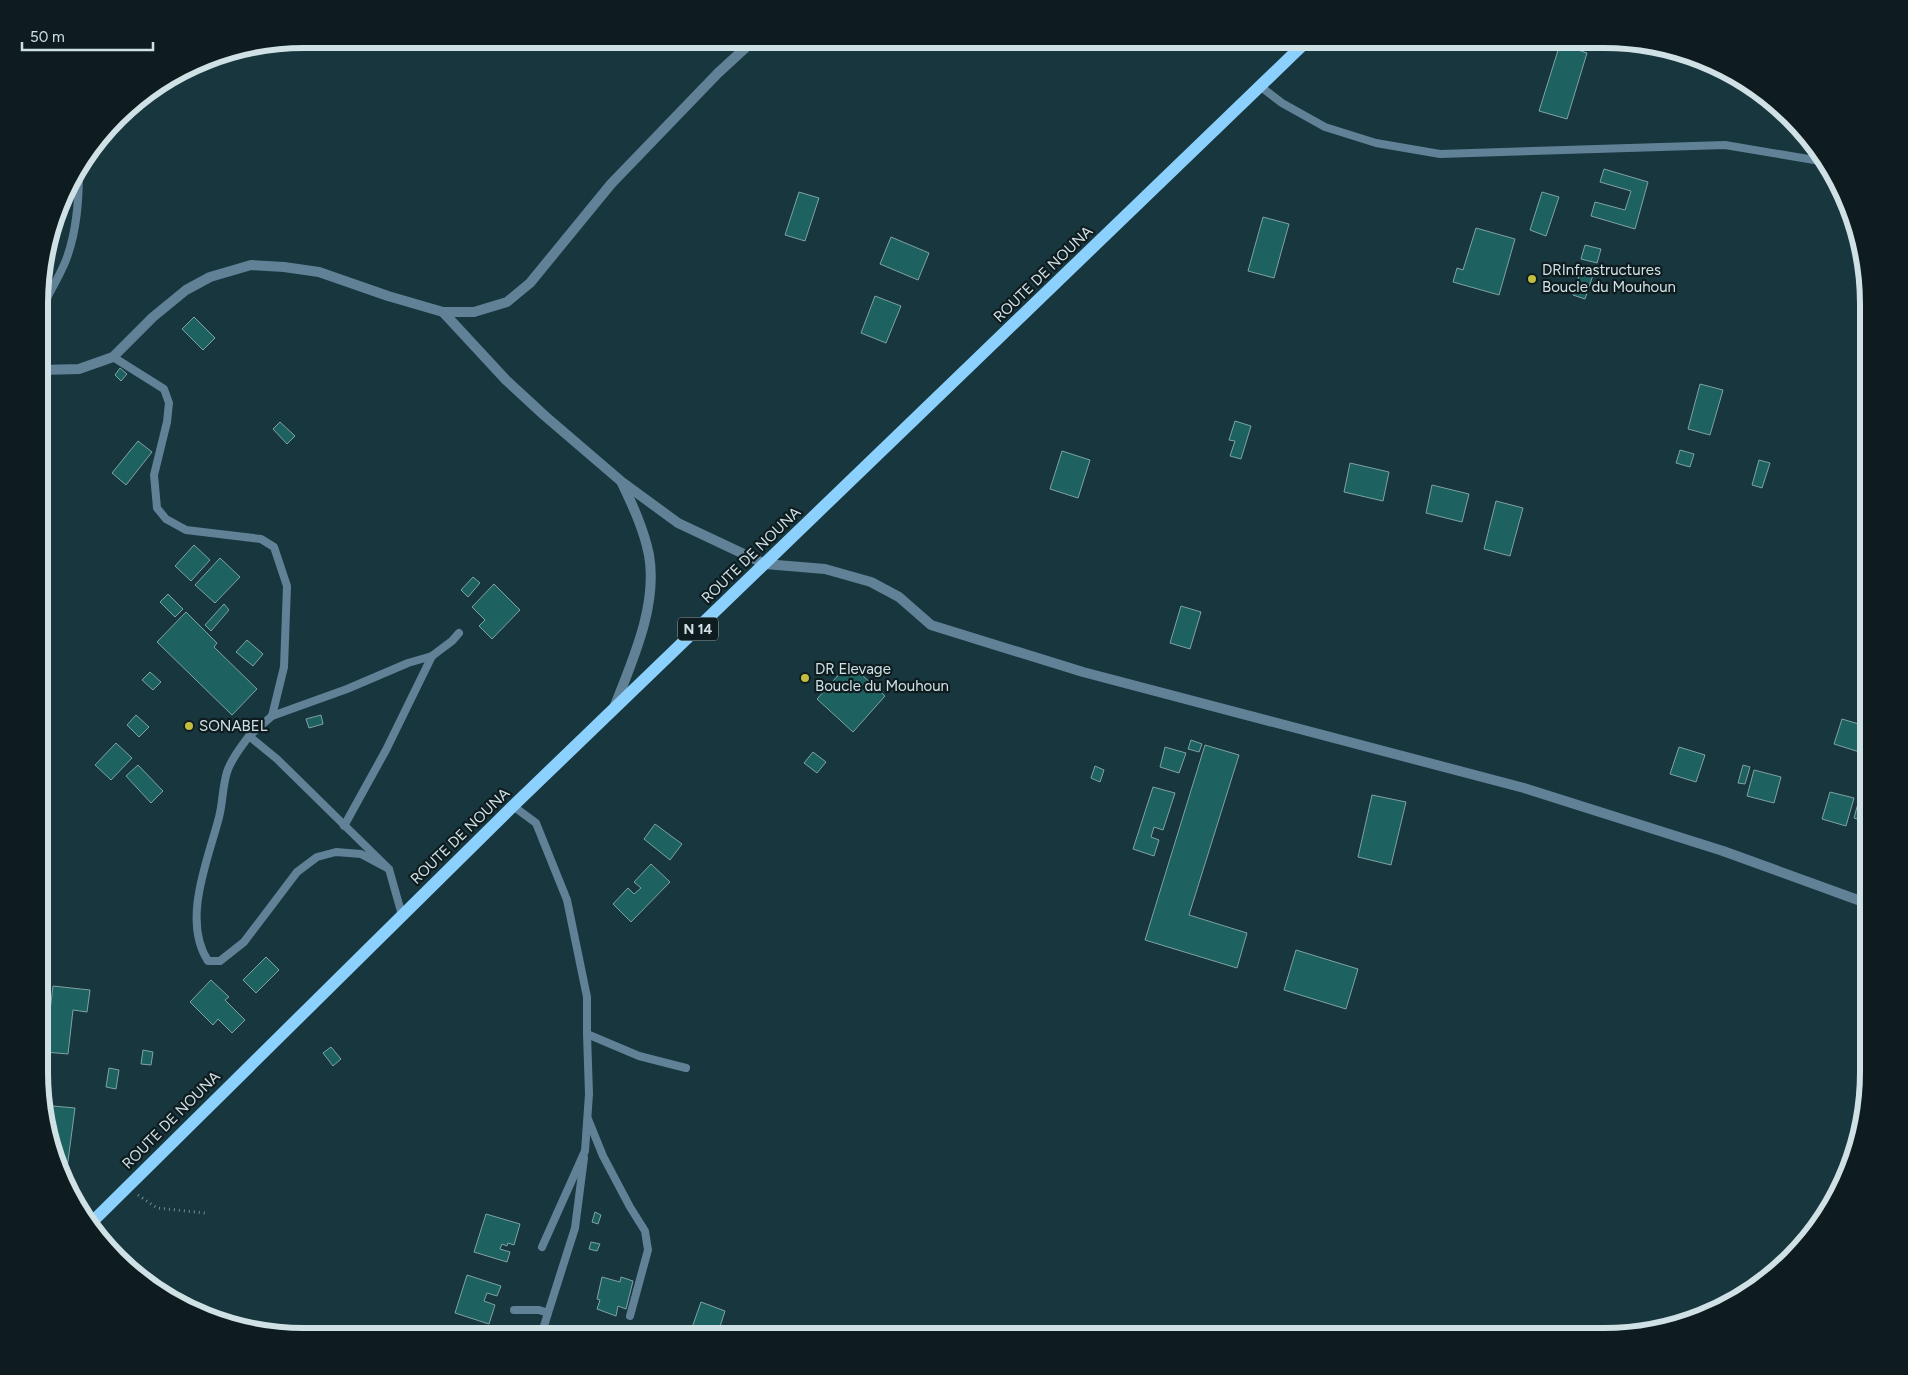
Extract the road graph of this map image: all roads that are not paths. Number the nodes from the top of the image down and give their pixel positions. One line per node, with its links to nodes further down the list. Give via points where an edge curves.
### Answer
1 (745, 48): 7 (street, via 611,184 530,283 506,302 474,312)
2 (1300, 48): 3 (main road, ROUTE DE NOUNA / N 14)
3 (1261, 86): 4 (lane, via 1282,103 1325,127 1376,143 1440,154 1725,145); 11 (main road, ROUTE DE NOUNA / N 14)
4 (1817, 160)
5 (79, 181): 6 (lane, via 74,233)
6 (48, 296)
7 (443, 312): 8 (street, via 319,272 251,265 210,278 186,290); 10 (street, via 506,380)
8 (113, 357): 9 (street, via 79,369); 15 (lane, via 164,388 169,403 154,475 157,508 166,519 186,530 261,539 274,547 287,586 284,667)
9 (48, 370)
10 (622, 482): 11 (street, via 678,523); 14 (street, via 649,556 650,600)
11 (765, 564): 14 (main road, ROUTE DE NOUNA / N 14); 20 (street, via 825,570 871,582 899,597 932,625 1083,672 1524,788 1723,851)
12 (459, 633): 13 (lane)
13 (432, 656): 15 (lane); 18 (lane)
14 (613, 711): 17 (main road, ROUTE DE NOUNA / N 14)
15 (272, 716): 16 (lane)
16 (249, 736): 18 (lane, via 277,759); 19 (lane, via 227,770 219,819 202,874 196,926 202,952 208,961 220,961 244,942 297,872 317,857 336,852 361,854)
17 (513, 806): 21 (main road, ROUTE DE NOUNA / N 14); 22 (lane, via 536,824 568,900 587,997)
18 (344, 826): 19 (lane)
19 (390, 869): 21 (lane)
20 (1860, 901)
21 (402, 915): 26 (main road, ROUTE DE NOUNA / N 14)
22 (587, 1034): 23 (lane, via 639,1056); 24 (lane)
23 (686, 1068)
24 (588, 1117): 25 (lane); 30 (lane, via 602,1156 645,1231 648,1250)
25 (585, 1151): 27 (lane); 29 (lane, via 575,1228)
26 (95, 1219)
27 (542, 1247)
28 (514, 1310): 29 (lane)
29 (548, 1313): 31 (lane)
30 (630, 1316)
31 (543, 1328)

